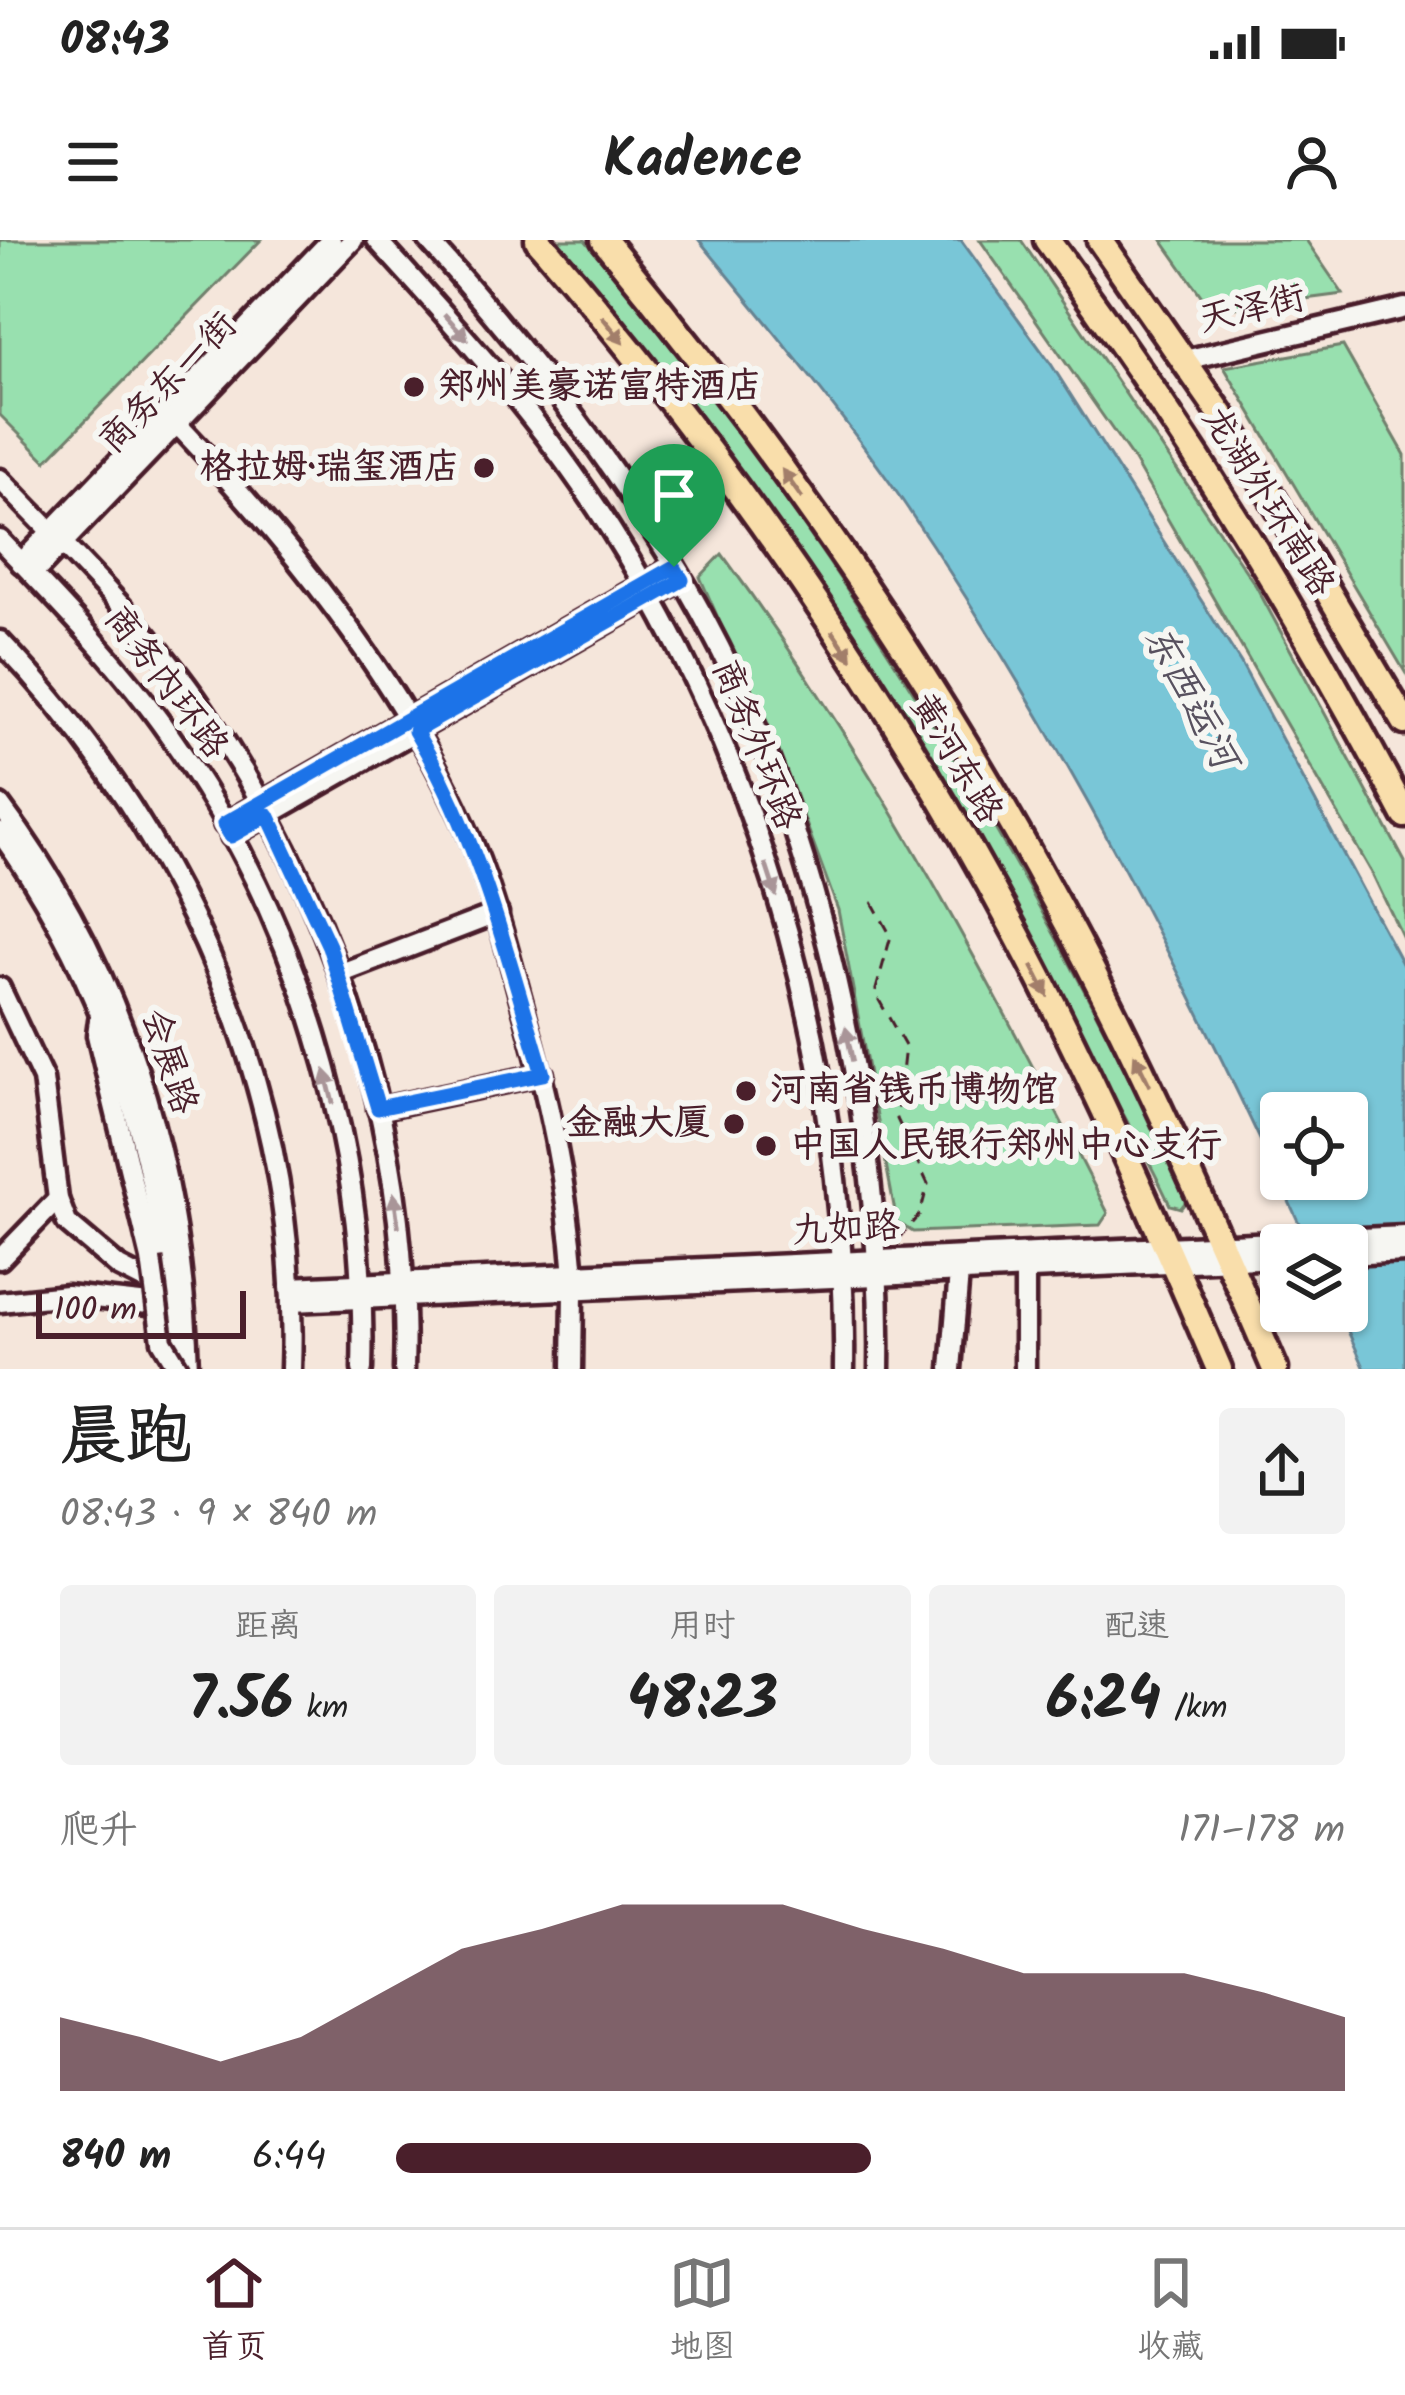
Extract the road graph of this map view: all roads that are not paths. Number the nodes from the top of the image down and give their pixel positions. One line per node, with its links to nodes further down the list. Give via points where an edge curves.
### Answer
1 (331, 240): 13 (street, 商务东一街)
2 (353, 240): 11 (street, 商务东一街)
3 (377, 240): 17 (street, 商务外环路, one-way to 17, via 541,429)
4 (428, 240): 16 (street, 商务外环路, via 574,417)
5 (538, 240): 39 (main road, 黄河东路, one-way to 39, via 730,484 899,735 1015,931)
6 (604, 240): 37 (main road, 黄河东路, one-way to 6, via 1107,999 965,746 771,454)
7 (1047, 240): 23 (main road, 龙湖外环南路, via 1207,471)
8 (1100, 240): 10 (main road, 龙湖外环南路)
9 (1405, 308): 10 (street, 天泽街)
10 (1185, 360): 19 (main road, 龙湖外环南路)
11 (177, 424): 13 (street, 商务东一街); 20 (street, via 304,571)
12 (0, 479): 13 (street)
13 (57, 539): 15 (street, 商务东一街); 22 (street, via 189,690)
14 (0, 540): 15 (street, 商务内环路)
15 (27, 569): 24 (street, 商务内环路, via 168,733)
16 (678, 573): 17 (street); 41 (street, 商务外环路, one-way to 16, via 856,1073 815,901 729,671)
17 (648, 590): 20 (street); 42 (street, 商务外环路, one-way to 42, via 719,739 781,911 821,1078)
18 (0, 641): 48 (street, via 110,773 205,940 262,1105)
19 (1405, 722)
20 (411, 725): 22 (street); 26 (street, via 464,824)
21 (0, 805): 51 (street, 会展路, via 85,939 145,1083 176,1230)
22 (265, 809): 24 (street); 27 (street)
23 (1405, 815)
24 (228, 830): 47 (street, 商务内环路, one-way to 24, via 346,1163 320,1052 290,961)
25 (0, 832): 29 (street, 会展路)
26 (498, 913): 27 (street); 30 (street)
27 (340, 974): 31 (street)
28 (0, 988): 32 (street, via 44,1079)
29 (100, 1010): 49 (street, 会展路, via 137,1115); 51 (street, bridge, via 97,1035 141,1202 159,1329)
30 (543, 1074): 31 (street); 45 (street, via 565,1174)
31 (378, 1108): 46 (street, one-way to 31)
32 (58, 1199): 40 (street); 49 (street, via 72,1232)
33 (1405, 1236): 34 (street, 九如路)
34 (1368, 1241)
35 (1260, 1252): 37 (street, 九如路)
36 (1405, 1252): 38 (street)
37 (1225, 1253): 39 (street, 九如路); 61 (main road, 黄河东路)
38 (1368, 1255)
39 (1170, 1256): 41 (street, 九如路); 43 (street, 九如路); 60 (main road, 黄河东路)
40 (0, 1259)
41 (878, 1269): 42 (street, 九如路); 44 (street, 九如路); 57 (street, 商务外环路)
42 (844, 1270): 45 (street, 九如路); 56 (street, 商务外环路)
43 (1024, 1270): 44 (street, 九如路); 59 (street)
44 (959, 1273): 58 (street)
45 (574, 1284): 46 (street, 九如路); 55 (street)
46 (404, 1291): 47 (street, 九如路); 54 (street)
47 (361, 1292): 48 (street, 九如路); 53 (street, 商务内环路)
48 (291, 1294): 52 (street)
49 (167, 1299): 50 (street); 51 (street, 会展路)
50 (0, 1302)
51 (180, 1369)
52 (291, 1369)
53 (362, 1369)
54 (404, 1369)
55 (572, 1369)
56 (844, 1369)
57 (879, 1369)
58 (950, 1369)
59 (1025, 1369)
60 (1219, 1369)
61 (1275, 1369)

